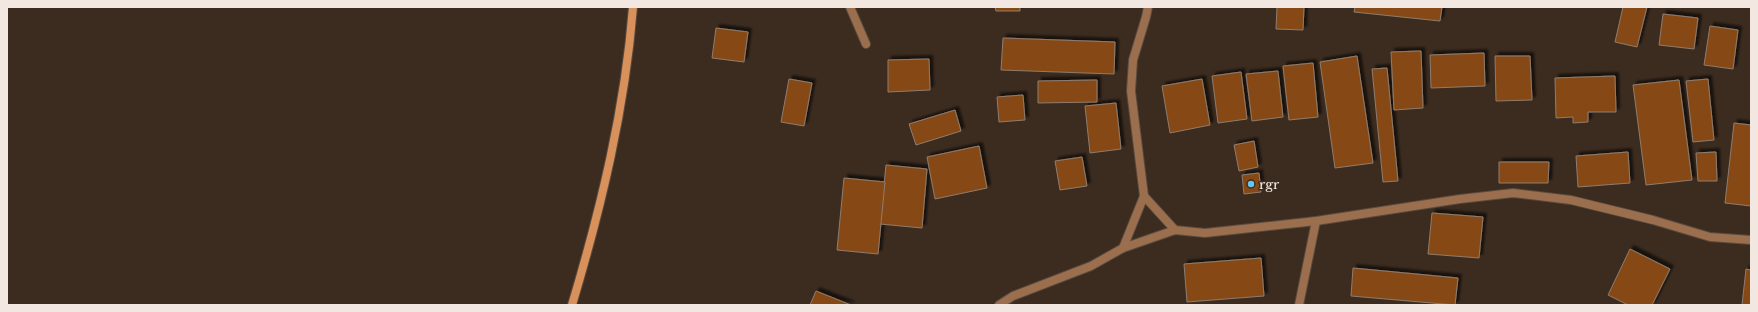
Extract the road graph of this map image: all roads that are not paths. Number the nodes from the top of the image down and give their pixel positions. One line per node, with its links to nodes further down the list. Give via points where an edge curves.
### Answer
1 (633, 7): 10 (street, via 630,50 611,160)
2 (850, 7): 4 (street)
3 (1148, 7): 5 (street, via 1133,60 1131,91)
4 (866, 44)
5 (1144, 196): 7 (street); 9 (street)
6 (1316, 221): 7 (street, via 1205,233); 8 (street, via 1513,193 1571,200 1710,237); 12 (street)
7 (1175, 230): 9 (street)
8 (1751, 240)
9 (1122, 248): 11 (street, via 1091,266 1013,296)
10 (572, 305)
11 (999, 305)
12 (1299, 305)

